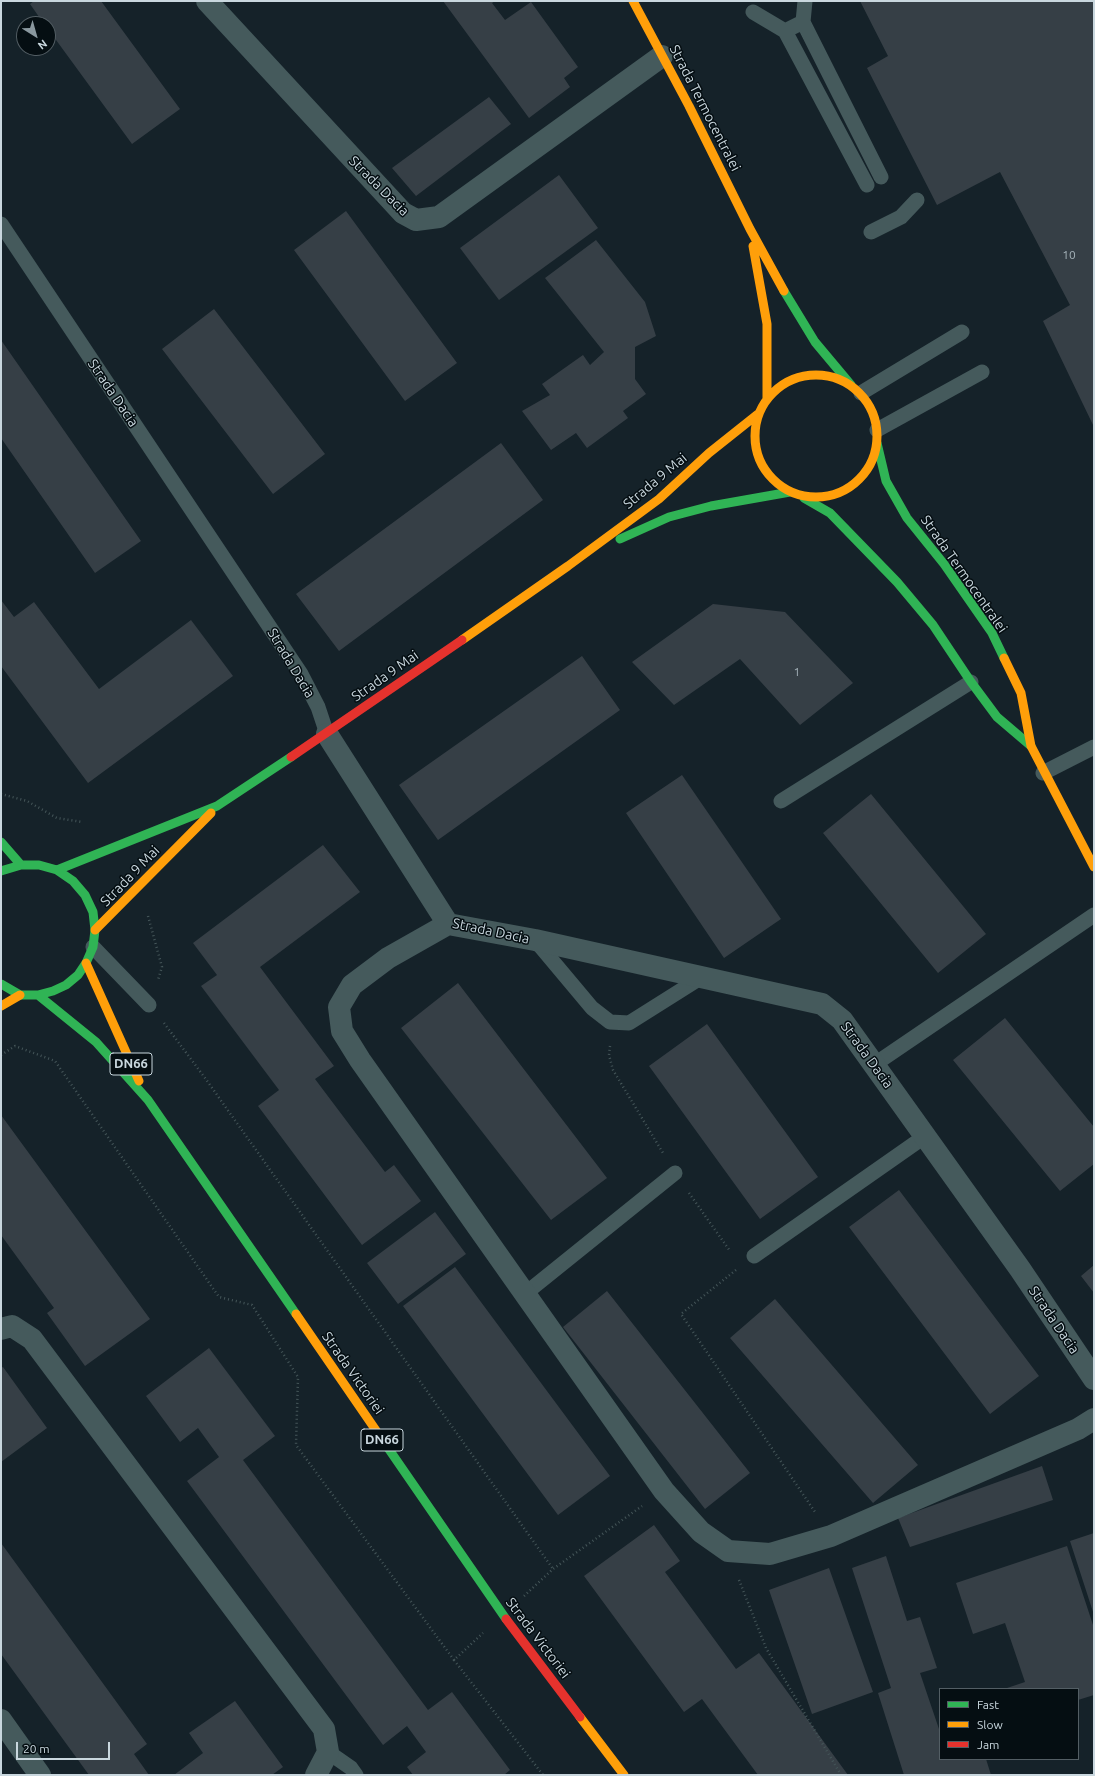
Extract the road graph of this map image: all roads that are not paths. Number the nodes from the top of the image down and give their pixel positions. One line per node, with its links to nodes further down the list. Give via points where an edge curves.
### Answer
1 (207, 1): 7 (street, Strada Dacia, via 403,213 416,220 439,217)
2 (634, 1): 7 (main road, Strada Termocentralei)
3 (805, 1): 5 (lane)
4 (753, 12): 6 (lane)
5 (803, 22): 6 (lane); 8 (lane)
6 (785, 31): 9 (lane)
7 (662, 56): 12 (main road, Strada Termocentralei)
8 (881, 177)
9 (867, 185)
10 (917, 200): 13 (lane, via 902,216)
11 (1, 224): 24 (lane, Strada Dacia, via 301,674 318,707)
12 (750, 229): 16 (main road, Strada Termocentralei, via 814,342); 17 (main road, Strada Termocentralei, via 767,324)
13 (871, 232)
14 (962, 332): 16 (lane)
15 (982, 372): 19 (lane)
16 (856, 389): 17 (main road, via 834,377 816,374 797,377 780,385); 19 (main road, via 869,404 875,417)
17 (767, 398): 18 (main road)
18 (758, 414): 20 (main road, via 756,450 763,467 775,482); 22 (main road, Strada 9 Mai, via 659,498)
19 (877, 437): 21 (main road, via 872,461 862,477 848,488 830,496); 25 (main road, Strada Termocentralei, via 886,481 907,518 944,564 992,633 1021,693)
20 (790, 492): 21 (main road); 22 (main road, Strada 9 Mai, via 711,506 669,517 629,534)
21 (804, 498): 23 (main road, Strada Termocentralei, via 830,513 897,582 933,625)
22 (568, 566): 24 (main road, Strada 9 Mai)
23 (972, 682): 25 (main road, Strada Termocentralei, via 997,717); 28 (lane)
24 (327, 734): 29 (main road, Strada 9 Mai); 36 (street, Strada Dacia)
25 (1031, 746): 27 (main road, Strada Termocentralei)
26 (1094, 747): 27 (lane)
27 (1043, 773): 32 (main road, Strada Termocentralei)
28 (781, 801)
29 (217, 806): 33 (main road, Strada 9 Mai); 37 (main road, Strada 9 Mai)
30 (1, 842): 31 (main road)
31 (21, 865): 33 (main road); 34 (main road)
32 (1094, 867)
33 (57, 870): 37 (main road, via 73,881 85,895 93,912)
34 (1, 871)
35 (1094, 915): 47 (lane)
36 (448, 924): 38 (street, Strada Dacia); 52 (street, via 388,958 352,985 338,1007 342,1032)
37 (95, 930): 39 (main road)
38 (535, 940): 41 (street, Strada Dacia); 41 (lane, via 592,1008 610,1022 630,1023)
39 (93, 948): 40 (main road); 45 (lane)
40 (86, 963): 44 (main road, via 78,975 66,985 53,992); 48 (main road, Strada Victoriei / DN66)
41 (702, 977): 47 (street, Strada Dacia, via 822,1004 842,1020)
42 (1, 984): 43 (main road)
43 (20, 995): 44 (main road); 46 (main road)
44 (38, 995): 48 (main road, Strada Victoriei / DN66, via 96,1042)
45 (150, 1005)
46 (1, 1006)
47 (875, 1064): 49 (street, Strada Dacia)
48 (148, 1100): 61 (main road, Strada Victoriei / DN66, via 503,1615)
49 (924, 1137): 51 (lane); 54 (street, Strada Dacia, via 1020,1269)
50 (675, 1173): 52 (lane)
51 (754, 1256)
52 (526, 1293): 55 (street, via 664,1490 701,1532 728,1551 770,1554 831,1536)
53 (1, 1329): 57 (street, via 12,1326 32,1339 324,1729)
54 (1094, 1378)
55 (1094, 1420)
56 (1, 1720): 58 (street)
57 (328, 1752): 59 (street); 60 (lane)
58 (40, 1775)
59 (316, 1775)
60 (356, 1775)
61 (624, 1775)

